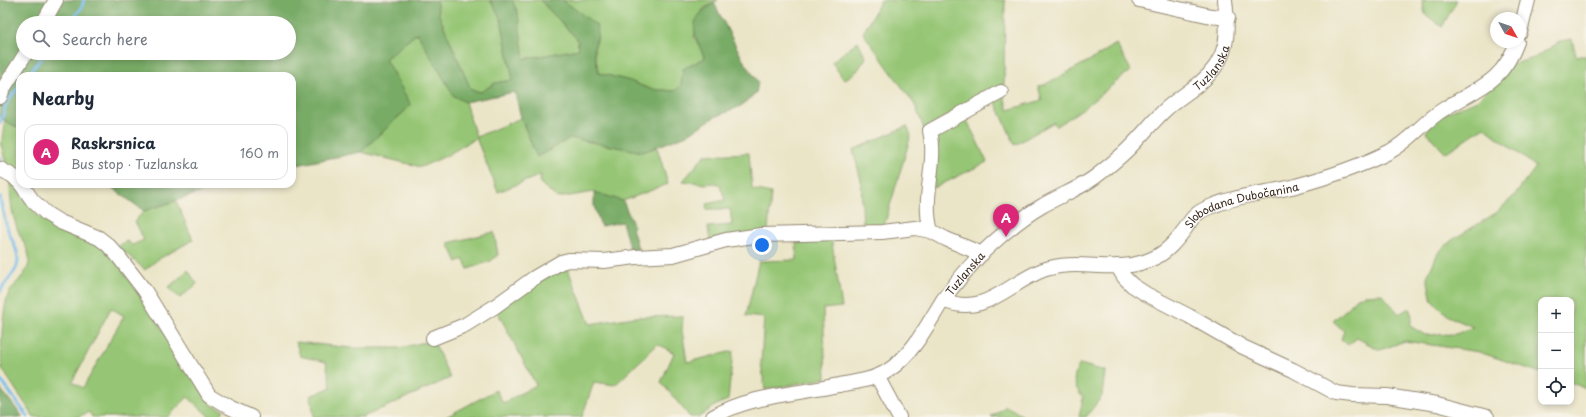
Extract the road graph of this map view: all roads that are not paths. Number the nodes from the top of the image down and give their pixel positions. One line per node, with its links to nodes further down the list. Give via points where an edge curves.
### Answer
1 (56, 0): 6 (street)
2 (1139, 0): 7 (street)
3 (1225, 0): 7 (street, Tuzlanska)
4 (1528, 0): 5 (street)
5 (1525, 12)
6 (47, 16)
7 (1228, 18): 16 (street, Tuzlanska, via 1225,46 1210,74 1165,110 1123,154 1093,178 1031,212)
8 (1515, 48): 17 (street, Slobodana Dubočanina, via 1497,76 1484,87 1440,111 1390,151 1360,165 1292,187 1214,205 1196,214 1169,249 1135,265)
9 (22, 60): 11 (street)
10 (1001, 92): 15 (street, via 930,131 932,156 927,218)
11 (0, 97)
12 (3, 171): 13 (street)
13 (16, 179)
14 (23, 188): 22 (street, via 47,214 99,238 108,245 145,291 210,394 229,407)
15 (931, 231): 16 (street); 19 (street, via 915,228 882,232 760,235 726,240 673,255 569,260 534,278 477,318)
16 (982, 254): 18 (street, Tuzlanska)
17 (1118, 267): 18 (street, Slobodana Dubočanina, via 1075,265 1044,270 974,306 952,304); 21 (street, via 1132,285 1146,294 1243,347 1336,393 1394,397 1437,404)
18 (943, 300): 20 (street, Tuzlanska, via 911,350 890,370)
19 (433, 338)
20 (878, 376): 23 (street, Tuzlanska, via 773,396 737,406); 24 (street)
21 (1469, 414): 25 (street)
22 (252, 417)
23 (713, 417)
24 (899, 417)
25 (1487, 417)

